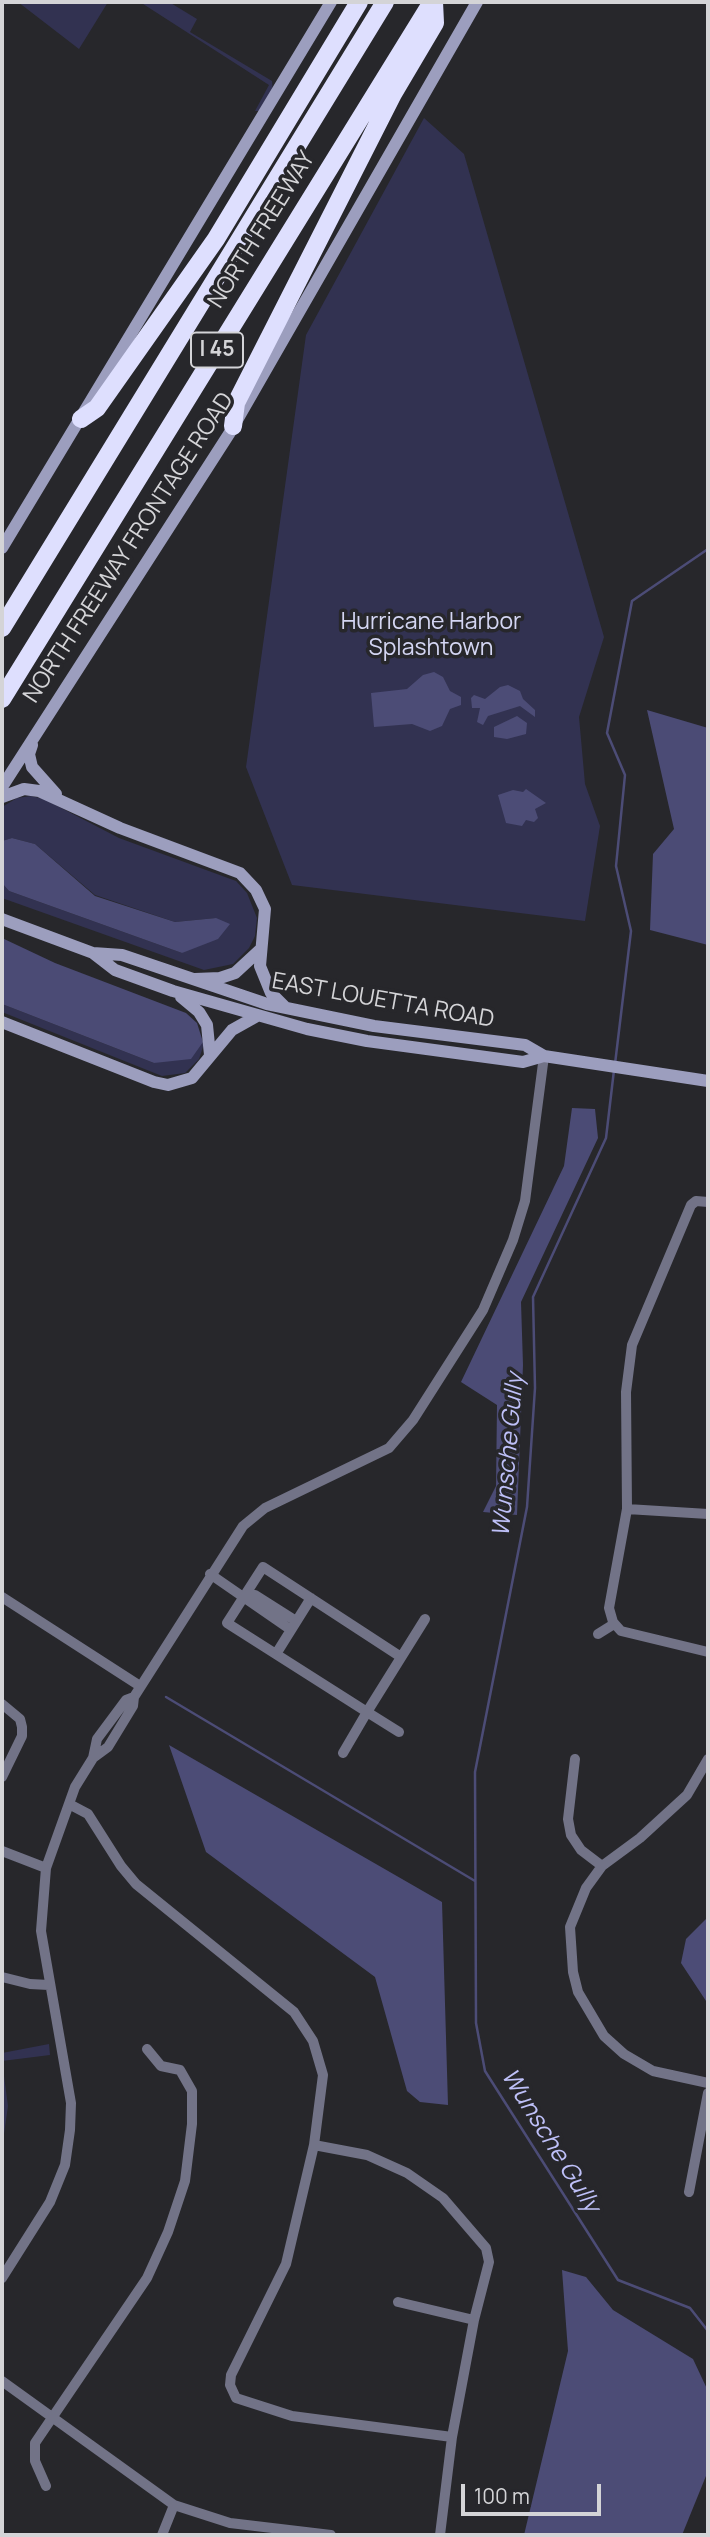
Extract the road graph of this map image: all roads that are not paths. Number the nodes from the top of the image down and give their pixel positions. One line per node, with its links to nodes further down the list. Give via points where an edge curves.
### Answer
1 (331, 2): 6 (main road)
2 (359, 2): 6 (highway, via 216,239 97,408)
3 (385, 2): 9 (highway, NORTH FREEWAY / I 45)
4 (433, 2): 7 (highway, via 435,23 393,94 236,403); 10 (highway, NORTH FREEWAY / I 45)
5 (477, 2): 7 (main road, NORTH FREEWAY FRONTAGE ROAD)
6 (81, 419): 8 (main road)
7 (233, 426): 11 (main road, NORTH FREEWAY FRONTAGE ROAD)
8 (2, 548)
9 (2, 628)
10 (2, 699)
11 (33, 738): 12 (main road, NORTH FREEWAY FRONTAGE ROAD); 14 (main road, via 32,767)
12 (2, 788)
13 (2, 797): 14 (main road, via 24,789)
14 (61, 799): 16 (main road, via 120,828 240,873 265,909)
15 (2, 919): 17 (main road, EAST LOUETTA ROAD)
16 (261, 948): 18 (main road, via 235,973); 20 (main road, via 264,982)
17 (93, 953): 18 (main road, EAST LOUETTA ROAD, via 122,955); 19 (main road, EAST LOUETTA ROAD, via 115,970)
18 (186, 979): 20 (main road, EAST LOUETTA ROAD)
19 (173, 991): 21 (main road, EAST LOUETTA ROAD); 25 (main road, via 199,1012 207,1025)
20 (286, 1009): 23 (main road, EAST LOUETTA ROAD)
21 (257, 1016): 24 (main road, EAST LOUETTA ROAD); 25 (main road, via 232,1030)
22 (2, 1022): 25 (main road, via 168,1085 192,1078)
23 (361, 1024): 24 (main road); 26 (main road, EAST LOUETTA ROAD, via 525,1045)
24 (341, 1036): 26 (main road, EAST LOUETTA ROAD, via 523,1062)
25 (210, 1055)
26 (544, 1056): 27 (main road, EAST LOUETTA ROAD); 31 (street, via 527,1192 513,1240 483,1310 413,1420 389,1448 265,1508 243,1526)
27 (708, 1081)
28 (708, 1202): 29 (street, via 694,1201 630,1354 626,1392)
29 (628, 1508): 30 (street); 36 (street, via 609,1608)
30 (708, 1514)
31 (210, 1574): 32 (street); 42 (street)
32 (244, 1596): 34 (street, via 263,1567); 37 (street); 40 (street, via 227,1623)
33 (2, 1597): 42 (street)
34 (308, 1601): 37 (street); 41 (street)
35 (425, 1619): 41 (street)
36 (614, 1624): 38 (street); 39 (street, via 626,1633)
37 (293, 1626): 40 (street)
38 (598, 1634)
39 (708, 1652)
40 (276, 1654): 44 (street)
41 (401, 1657): 44 (street)
42 (141, 1686): 50 (street, via 126,1700 113,1729 97,1739 93,1758)
43 (2, 1704): 49 (street, via 20,1719 22,1736)
44 (367, 1712): 45 (street); 46 (street)
45 (399, 1732)
46 (343, 1753)
47 (575, 1759): 52 (street, via 568,1819 571,1835)
48 (708, 1761): 52 (street, via 687,1795)
49 (2, 1777)
50 (69, 1804): 53 (street); 59 (street, via 88,1814 136,1884 294,2012 313,2041 323,2075)
51 (2, 1851): 53 (street)
52 (601, 1866): 57 (street, via 570,1927 573,1972 586,2009 604,2036 638,2064 672,2077)
53 (46, 1868): 55 (street, via 41,1931)
54 (2, 1977): 55 (street)
55 (49, 1985): 61 (street, via 71,2103 67,2154 50,2202)
56 (147, 2049): 65 (street, via 161,2066 180,2070 192,2091 185,2181 147,2278)
57 (708, 2083)
58 (708, 2093): 60 (street)
59 (314, 2145): 63 (street, via 367,2155 407,2173 443,2198 476,2233 489,2262); 66 (street, via 286,2264 231,2375 236,2398 292,2416)
60 (689, 2192)
61 (2, 2278)
62 (398, 2302): 63 (street)
63 (474, 2320): 66 (street)
64 (2, 2381): 65 (street)
65 (52, 2418): 67 (street, via 36,2443 35,2461); 68 (street)
66 (452, 2437): 71 (street)
67 (46, 2486)
68 (174, 2505): 69 (street); 70 (street, via 230,2524)
69 (162, 2535)
70 (331, 2535)
71 (440, 2535)

